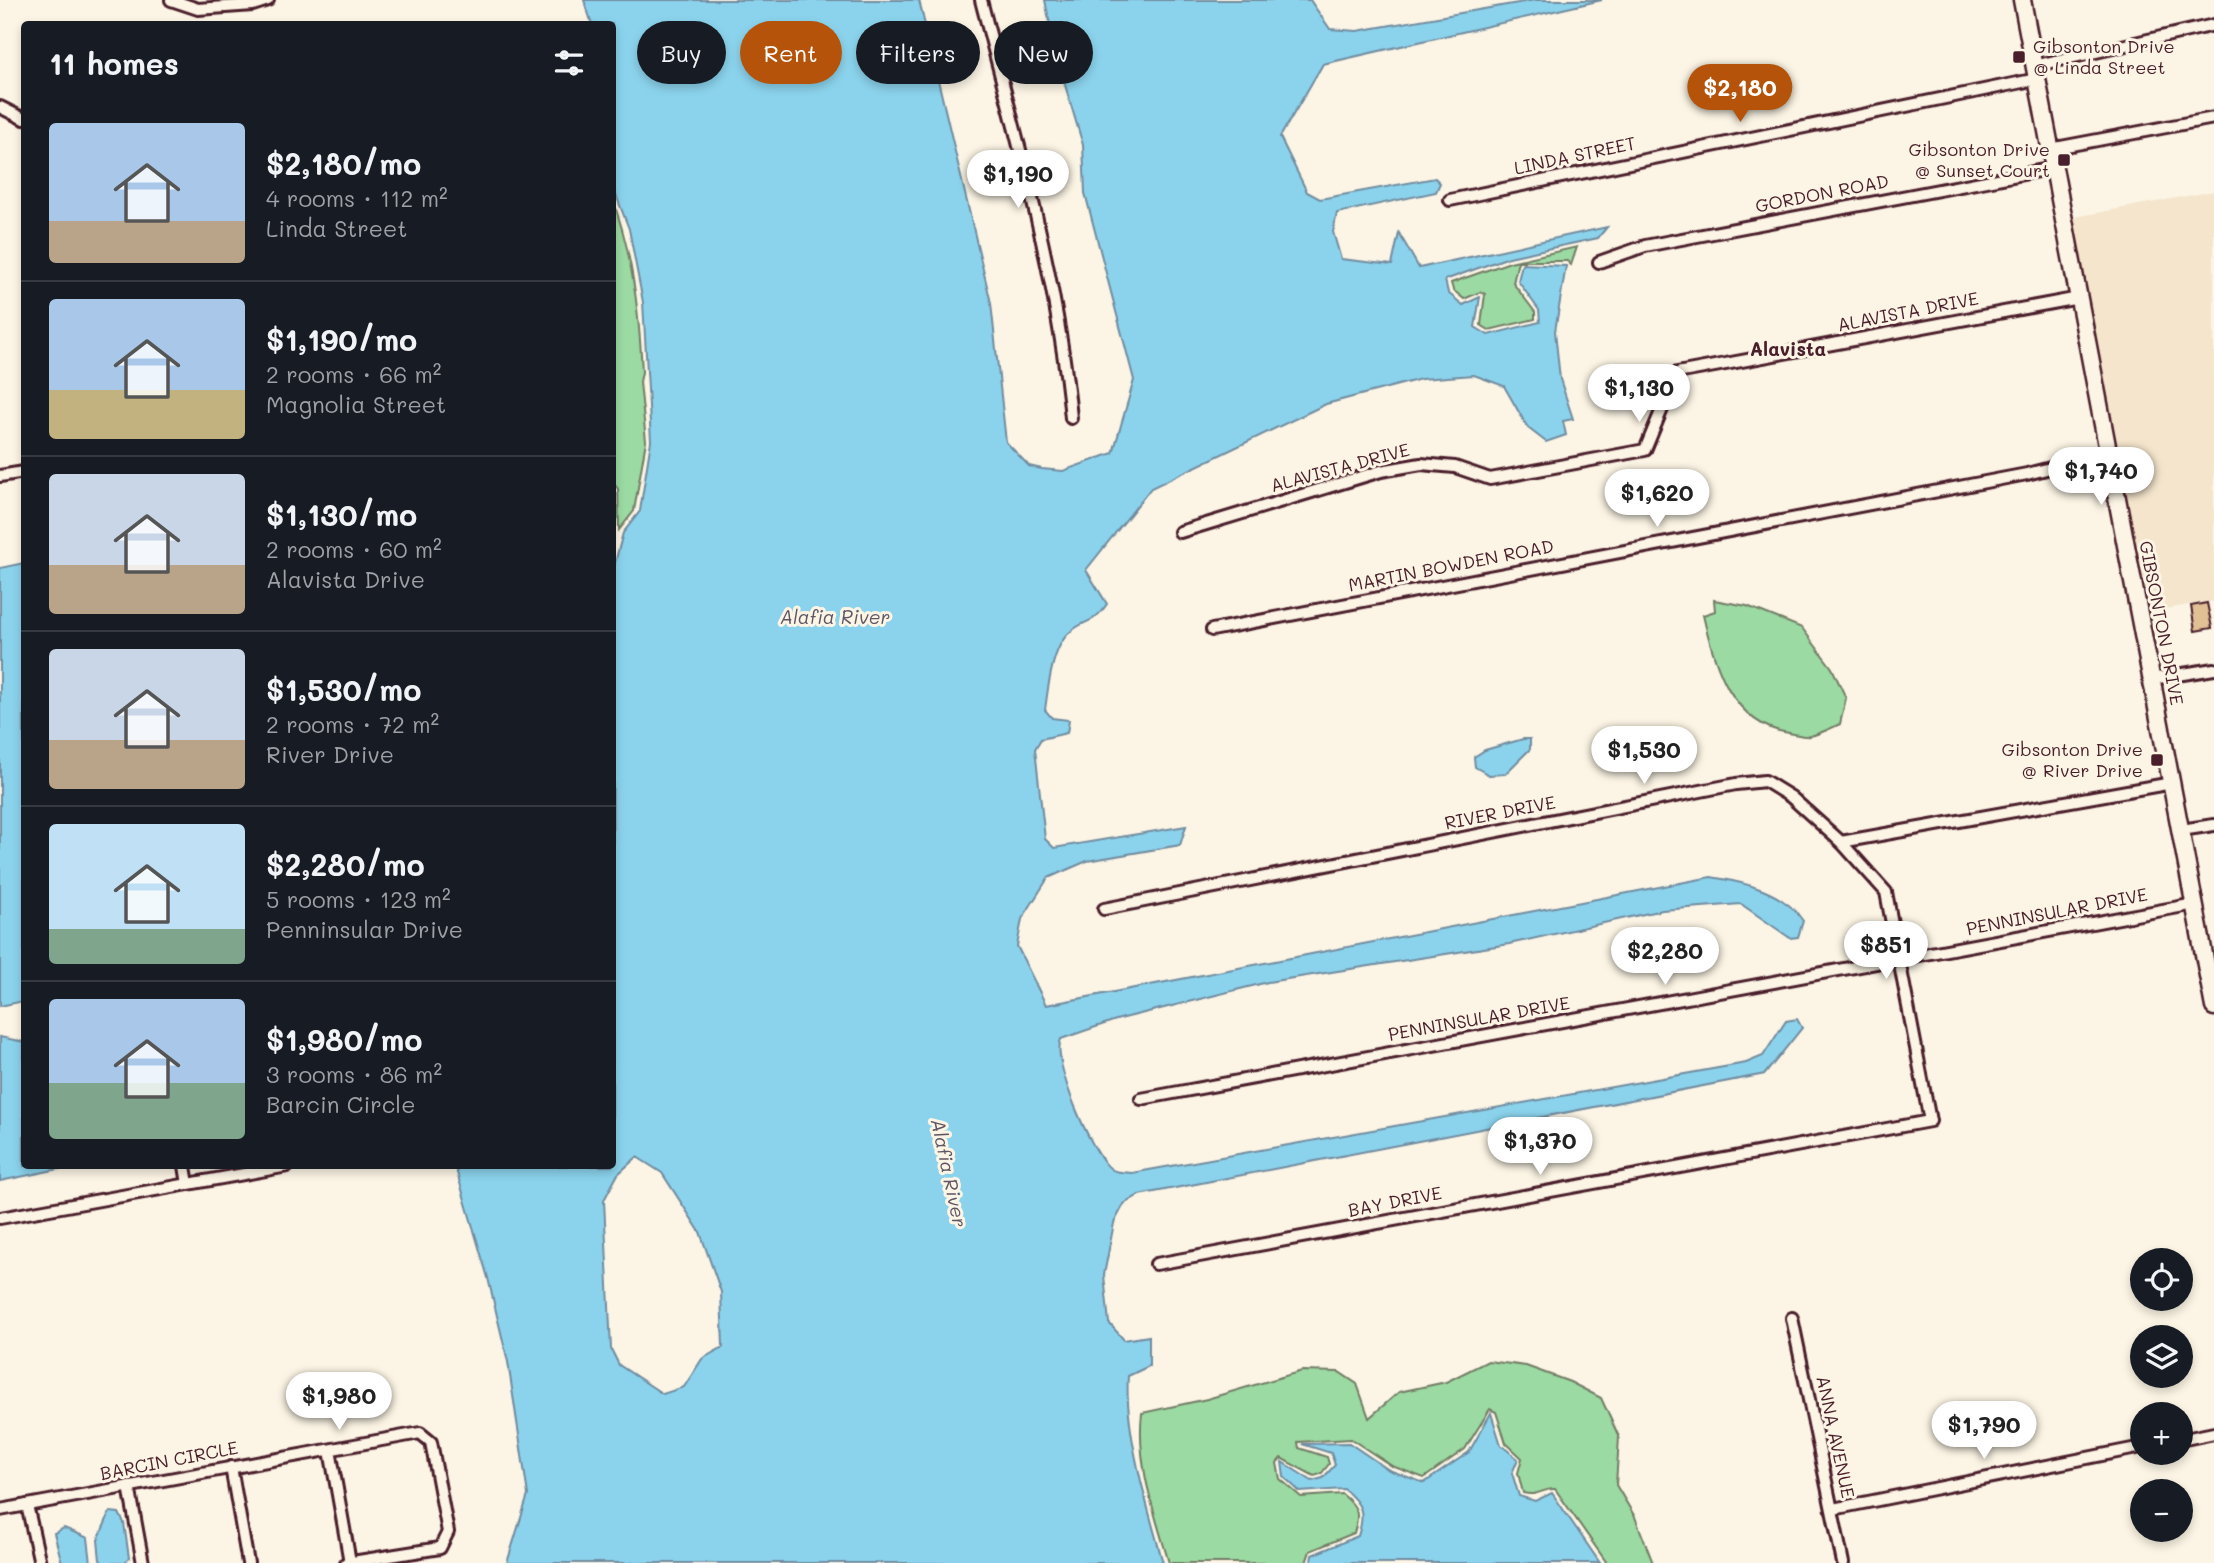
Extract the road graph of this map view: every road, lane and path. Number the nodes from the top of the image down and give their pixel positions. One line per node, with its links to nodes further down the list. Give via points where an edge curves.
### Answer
1 (171, 0): 2 (street, via 198,9)
2 (268, 0)
3 (981, 0): 15 (street, via 1025,169 1066,367)
4 (2022, 0): 6 (main road, GIBSONTON DRIVE)
5 (2214, 25): 6 (street, LINDA STREET)
6 (2036, 72): 10 (main road, GIBSONTON DRIVE); 12 (street, LINDA STREET)
7 (0, 107): 8 (street)
8 (21, 117)
9 (2214, 118): 10 (street)
10 (2050, 149): 11 (main road, GIBSONTON DRIVE)
11 (2054, 168): 13 (street, GORDON ROAD, via 1645,246); 14 (main road, GIBSONTON DRIVE)
12 (1450, 200)
13 (1599, 262)
14 (2079, 298): 16 (main road, GIBSONTON DRIVE); 19 (street, ALAVISTA DRIVE, via 1677,373 1645,450 1490,479 1455,467 1421,464 1381,471)
15 (1071, 418)
16 (2109, 453): 20 (street, MARTIN BOWDEN ROAD, via 2027,474); 22 (main road, GIBSONTON DRIVE)
17 (21, 472): 18 (street)
18 (0, 476)
19 (1180, 531)
20 (1212, 630)
21 (2214, 669): 22 (street)
22 (2152, 679): 23 (main road, GIBSONTON DRIVE)
23 (2172, 783): 25 (main road, GIBSONTON DRIVE); 26 (street)
24 (2214, 825): 25 (street)
25 (2181, 830): 27 (main road, GIBSONTON DRIVE)
26 (1841, 842): 28 (street, RIVER DRIVE, via 1765,780); 29 (street, via 1886,892)
27 (2195, 904): 29 (street, PENNINSULAR DRIVE); 30 (main road, GIBSONTON DRIVE)
28 (1104, 909)
29 (1898, 960): 31 (street, PENNINSULAR DRIVE); 36 (street, BAY DRIVE, via 1930,1121)
30 (2214, 1007)
31 (1141, 1099)
32 (186, 1169): 34 (street)
33 (271, 1169): 34 (street)
34 (188, 1184): 35 (street)
35 (0, 1218)
36 (1156, 1264)
37 (1792, 1318): 45 (street, ANNA AVENUE)
38 (2214, 1433): 39 (street)
39 (2193, 1437)
40 (2130, 1449): 45 (street)
41 (330, 1450): 42 (street, BARCIN CIRCLE); 50 (street); 50 (street, BARCIN CIRCLE, via 420,1433 431,1442 448,1532 440,1548)
42 (232, 1467): 43 (street, BARCIN CIRCLE); 49 (street)
43 (129, 1486): 44 (street, BARCIN CIRCLE); 48 (street)
44 (27, 1505): 46 (street, BARCIN CIRCLE); 47 (street)
45 (1833, 1508): 51 (street, ANNA AVENUE)
46 (0, 1510)
47 (40, 1563)
48 (143, 1563)
49 (248, 1563)
50 (349, 1563)
51 (1843, 1563)

